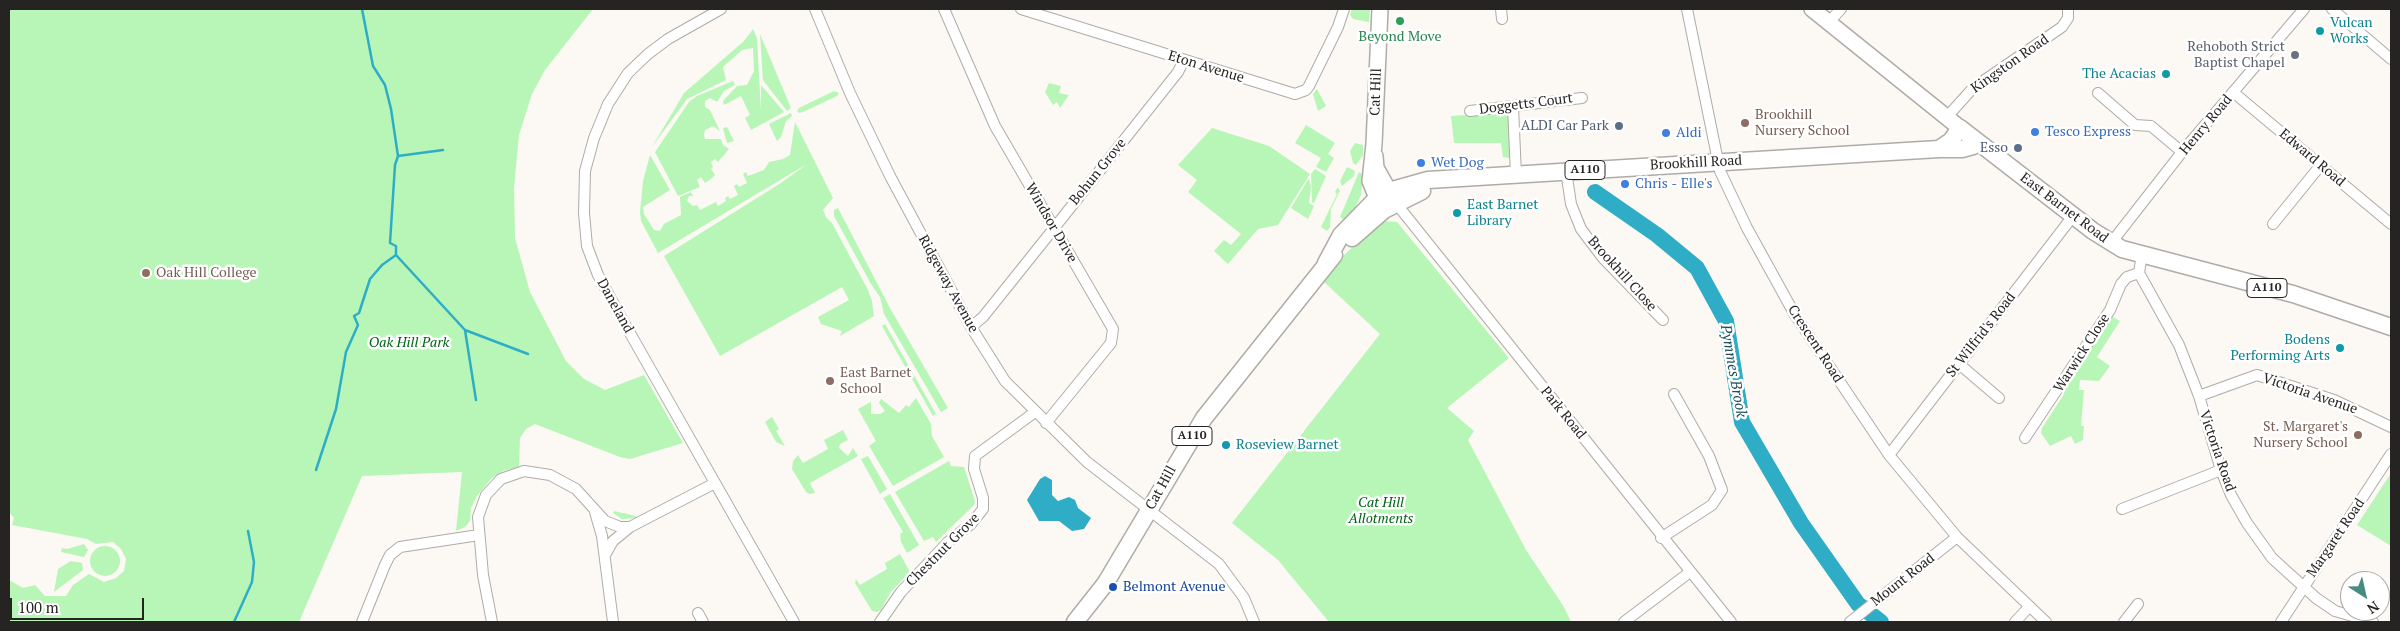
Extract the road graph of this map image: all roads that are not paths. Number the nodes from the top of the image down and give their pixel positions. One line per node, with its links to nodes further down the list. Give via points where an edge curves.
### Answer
1 (721, 9): 53 (street, Daneland, via 668,40 628,74 608,104 594,138 586,171 584,213 587,246 598,275)
2 (815, 9): 40 (street, Ridgeway Avenue, via 850,94 890,176)
3 (944, 9): 35 (street, Windsor Drive, via 996,126)
4 (1021, 9): 13 (street, Eton Avenue)
5 (1344, 9): 16 (street, Eton Avenue, via 1309,86 1301,92 1290,93)
6 (1380, 9): 31 (main road, Cat Hill, via 1370,181)
7 (1687, 9): 27 (street, Crescent Road)
8 (1812, 9): 14 (main road, East Barnet Road)
9 (1842, 9): 14 (street)
10 (2068, 9): 22 (street, Kingston Road, via 2068,18 2062,27 1973,88)
11 (2304, 9): 17 (street, Henry Road)
12 (2332, 9): 15 (street)
13 (1051, 13): 16 (street, Eton Avenue)
14 (1829, 22): 22 (main road, East Barnet Road)
15 (2391, 59)
16 (1184, 60): 35 (street, Bohun Grove, via 1178,72)
17 (2233, 92): 26 (street, Henry Road); 28 (street, Edward Road)
18 (2098, 93): 26 (street, via 2134,125 2151,126)
19 (1582, 98): 20 (street, Doggetts Court)
20 (1513, 107): 21 (street, Doggetts Court); 30 (street)
21 (1470, 111)
22 (1946, 118): 23 (main road, East Barnet Road)
23 (1960, 128): 24 (main road, East Barnet Road / A110); 25 (main road, via 1951,141)
24 (1977, 142): 25 (main road, Brookhill Road / A110, via 1964,149); 32 (main road, East Barnet Road / A110)
25 (1939, 149): 27 (main road, Brookhill Road / A110)
26 (2182, 152): 36 (street, Henry Road)
27 (1717, 162): 29 (main road, Brookhill Road / A110); 50 (street, Crescent Road, via 1747,228 1794,315)
28 (2320, 166): 33 (street); 34 (street, Edward Road)
29 (1566, 171): 30 (main road, Brookhill Road / A110); 39 (street, Brookhill Close, via 1571,204 1584,233 1603,258)
30 (1516, 175): 31 (main road, Brookhill Road / A110, via 1453,180)
31 (1387, 197): 55 (main road, Cat Hill / A110, via 1362,229 1326,263 1204,418); 59 (street, Park Road)
32 (2073, 216): 36 (main road, East Barnet Road / A110); 42 (street, St Wilfrid's Road)
33 (2273, 224)
34 (2391, 224)
35 (1054, 227): 40 (street, Bohun Grove, via 983,317); 47 (street, Windsor Drive, via 1109,321 1113,336 1111,343)
36 (2111, 243): 37 (main road, East Barnet Road / A110)
37 (2142, 254): 38 (street); 41 (main road, East Barnet Road / A110, via 2293,294)
38 (2139, 273): 44 (street, Victoria Road, via 2178,343); 49 (street, Warwick Close, via 2127,277 2121,284 2110,310)
39 (1663, 320)
40 (971, 327): 46 (street, Ridgeway Avenue, via 1005,380)
41 (2391, 327)
42 (1959, 364): 45 (street); 50 (street, St Wilfrid's Road)
43 (1674, 394): 59 (street, via 1709,456 1722,490 1712,505)
44 (2198, 396): 48 (street, Victoria Avenue, via 2257,375 2334,400); 52 (street, Victoria Road)
45 (1999, 398)
46 (1035, 412): 47 (street, Ridgeway Avenue); 71 (street, Chestnut Grove, via 975,456 974,469 983,509 901,592)
47 (1046, 424): 55 (street, Ridgeway Avenue, via 1087,462)
48 (2391, 426)
49 (2025, 438)
50 (1889, 454): 60 (street, Crescent Road)
51 (2391, 454): 63 (street, Margaret Road)
52 (2221, 470): 54 (street); 63 (street, Victoria Road, via 2231,495 2260,543)
53 (715, 483): 57 (street); 67 (street, Daneland)
54 (2122, 509)
55 (1149, 511): 72 (main road, Cat Hill / A110, via 1105,584); 73 (street, via 1219,564 1244,598)
56 (595, 512): 57 (street, via 612,525); 58 (street, via 576,489 563,480 540,472 518,472 501,479 486,495 478,517); 61 (street)
57 (630, 527): 61 (street, via 613,541)
58 (479, 535): 68 (street, via 400,547 390,555); 69 (street)
59 (1661, 538): 62 (street, Park Road)
60 (1957, 538): 65 (street, Crescent Road); 66 (street, Mount Road)
61 (604, 555): 70 (street)
62 (1690, 572): 74 (street); 75 (street, Park Road)
63 (2303, 588): 79 (street, Margaret Road); 80 (street, Victoria Road, via 2335,611)
64 (2138, 604): 78 (street)
65 (2029, 607): 76 (street); 77 (street, Crescent Road)
66 (1854, 619)
67 (793, 621)
68 (362, 622)
69 (492, 622)
70 (613, 622)
71 (880, 622)
72 (1075, 622)
73 (1254, 622)
74 (1624, 622)
75 (1731, 622)
76 (2015, 622)
77 (2046, 622)
78 (2124, 622)
79 (2281, 622)
80 (2373, 622)

